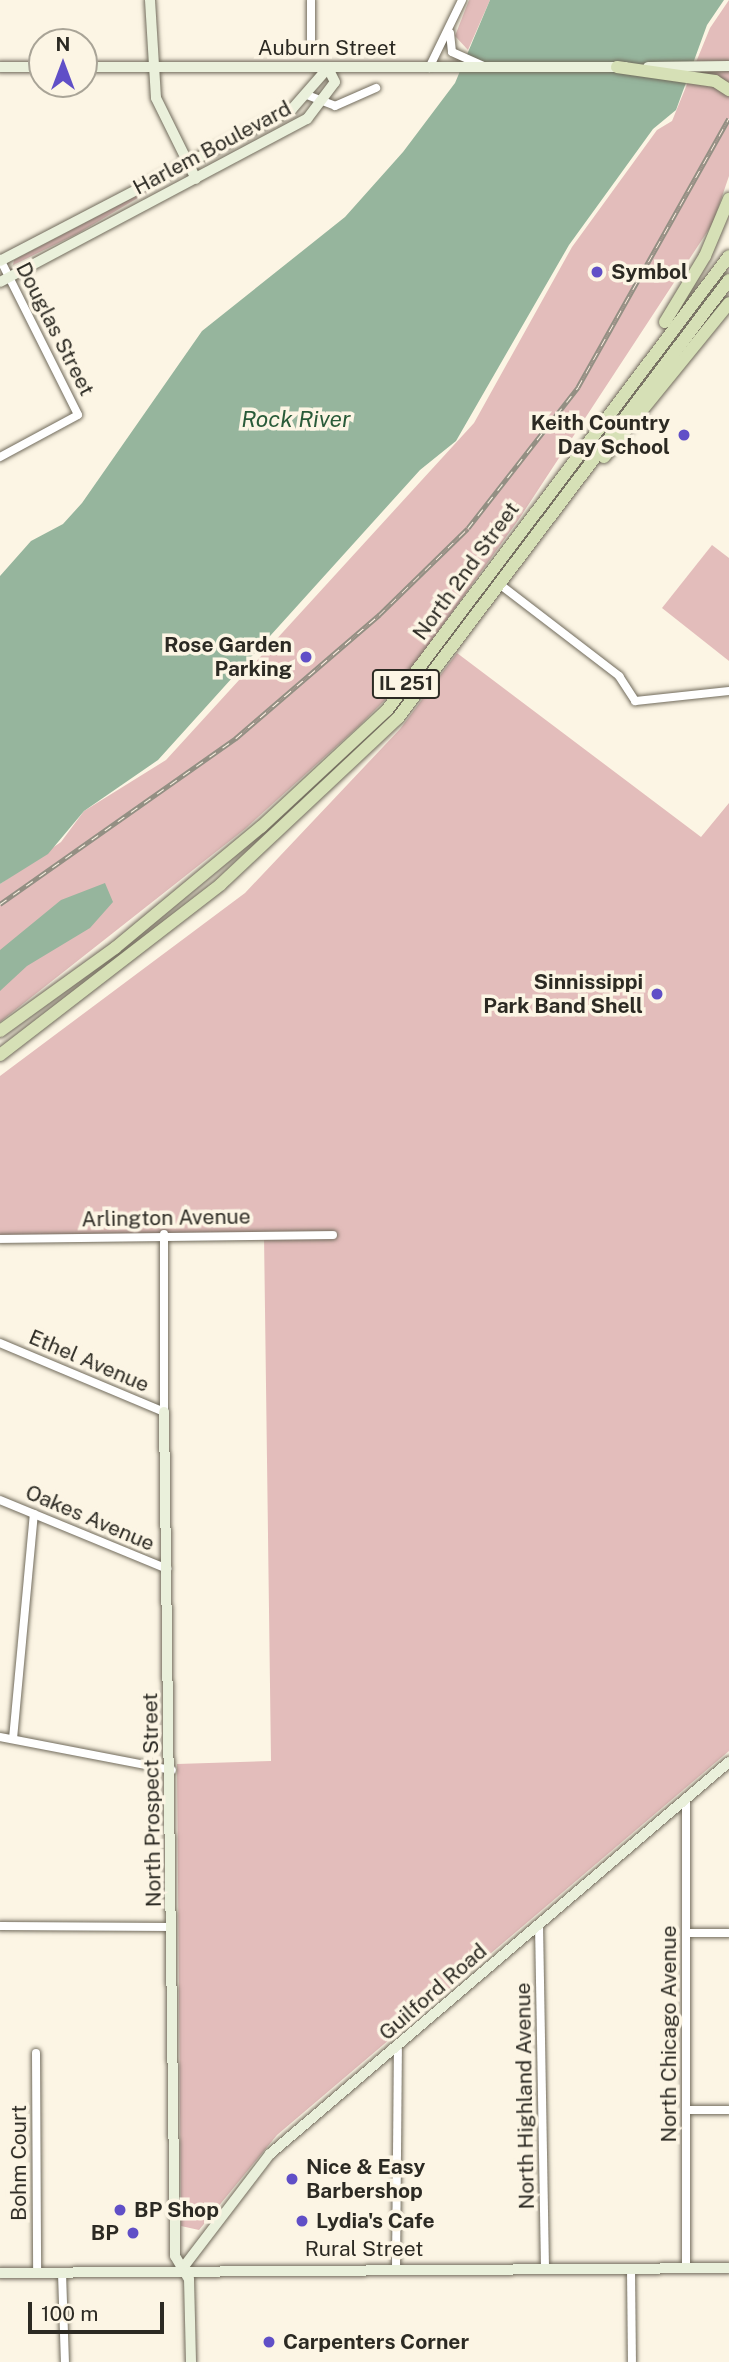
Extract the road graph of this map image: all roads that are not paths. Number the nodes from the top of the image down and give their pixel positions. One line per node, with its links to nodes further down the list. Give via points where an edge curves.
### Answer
1 (150, 0): 6 (street)
2 (311, 0): 5 (street)
3 (461, 0): 4 (street)
4 (451, 23): 13 (street); 14 (street, via 452,52)
5 (311, 41)
6 (150, 66): 10 (street, Auburn Street); 12 (street, Auburn Street); 19 (street, via 156,98)
7 (729, 66): 11 (street, Auburn Street)
8 (0, 67): 9 (street)
9 (28, 67)
10 (98, 67)
11 (617, 67): 14 (street, Auburn Street); 16 (main road, via 715,81)
12 (328, 68): 13 (street, Auburn Street); 17 (street, Harlem Boulevard); 18 (street, Harlem Boulevard, via 335,82)
13 (429, 68): 14 (street, Auburn Street)
14 (488, 68)
15 (376, 88): 18 (street, via 335,106)
16 (729, 90)
17 (307, 95): 18 (street); 19 (street, Harlem Boulevard, via 292,109)
18 (323, 103): 20 (street, Harlem Boulevard, via 288,131)
19 (188, 162): 20 (street); 23 (street, Harlem Boulevard)
20 (196, 179): 24 (street, Harlem Boulevard)
21 (729, 199): 27 (main road, via 705,256)
22 (729, 256): 27 (main road, North 2nd Street / IL 251)
23 (0, 260): 24 (street, Douglas Street)
24 (5, 279): 28 (street, Douglas Street, via 78,415)
25 (729, 280): 29 (main road, North 2nd Street / IL 251)
26 (729, 303): 29 (main road)
27 (631, 379): 32 (main road, North 2nd Street / IL 251, via 387,710 250,836 115,948)
28 (0, 457)
29 (515, 560): 30 (main road, North 2nd Street / IL 251)
30 (498, 583): 31 (street, via 619,676 635,701); 33 (main road, North 2nd Street / IL 251, via 398,718 312,804 122,965)
31 (729, 691)
32 (0, 1031)
33 (0, 1055)
34 (164, 1234): 35 (street, Arlington Avenue); 36 (street, Arlington Avenue); 38 (street, North Prospect Street)
35 (333, 1234)
36 (0, 1238)
37 (0, 1343): 38 (street, Ethel Avenue)
38 (164, 1412): 41 (street, North Prospect Street)
39 (0, 1500): 40 (street, Oakes Avenue)
40 (34, 1514): 41 (street, Oakes Avenue); 43 (street)
41 (167, 1569): 45 (street, North Prospect Street)
42 (0, 1737): 43 (street)
43 (13, 1739): 45 (street)
44 (729, 1762): 46 (street, Guilford Road)
45 (172, 1770): 49 (street, North Prospect Street)
46 (686, 1799): 47 (street, Guilford Road); 50 (street, North Chicago Avenue)
47 (539, 1924): 52 (street, Guilford Road); 57 (street, North Highland Avenue)
48 (0, 1926): 49 (street)
49 (172, 1927): 59 (street, North Prospect Street, via 175,2256)
50 (687, 1933): 51 (street); 54 (street, North Chicago Avenue)
51 (729, 1933)
52 (398, 2050): 56 (street); 59 (street, Guilford Road, via 270,2154)
53 (36, 2053): 63 (street, Bohm Court)
54 (688, 2110): 55 (street); 60 (street, North Chicago Avenue)
55 (729, 2110)
56 (396, 2268): 57 (street, Rural Street); 59 (street, Rural Street)
57 (545, 2268): 61 (street, Rural Street)
58 (729, 2268): 60 (street, Rural Street)
59 (182, 2269): 64 (street, Rural Street); 66 (street, North Prospect Street, via 189,2280)
60 (686, 2269): 61 (street, Rural Street)
61 (631, 2270): 67 (street)
62 (0, 2273): 63 (street, Rural Street)
63 (37, 2273): 64 (street, Rural Street)
64 (62, 2273): 65 (street)
65 (65, 2362)
66 (191, 2362)
67 (632, 2362)

